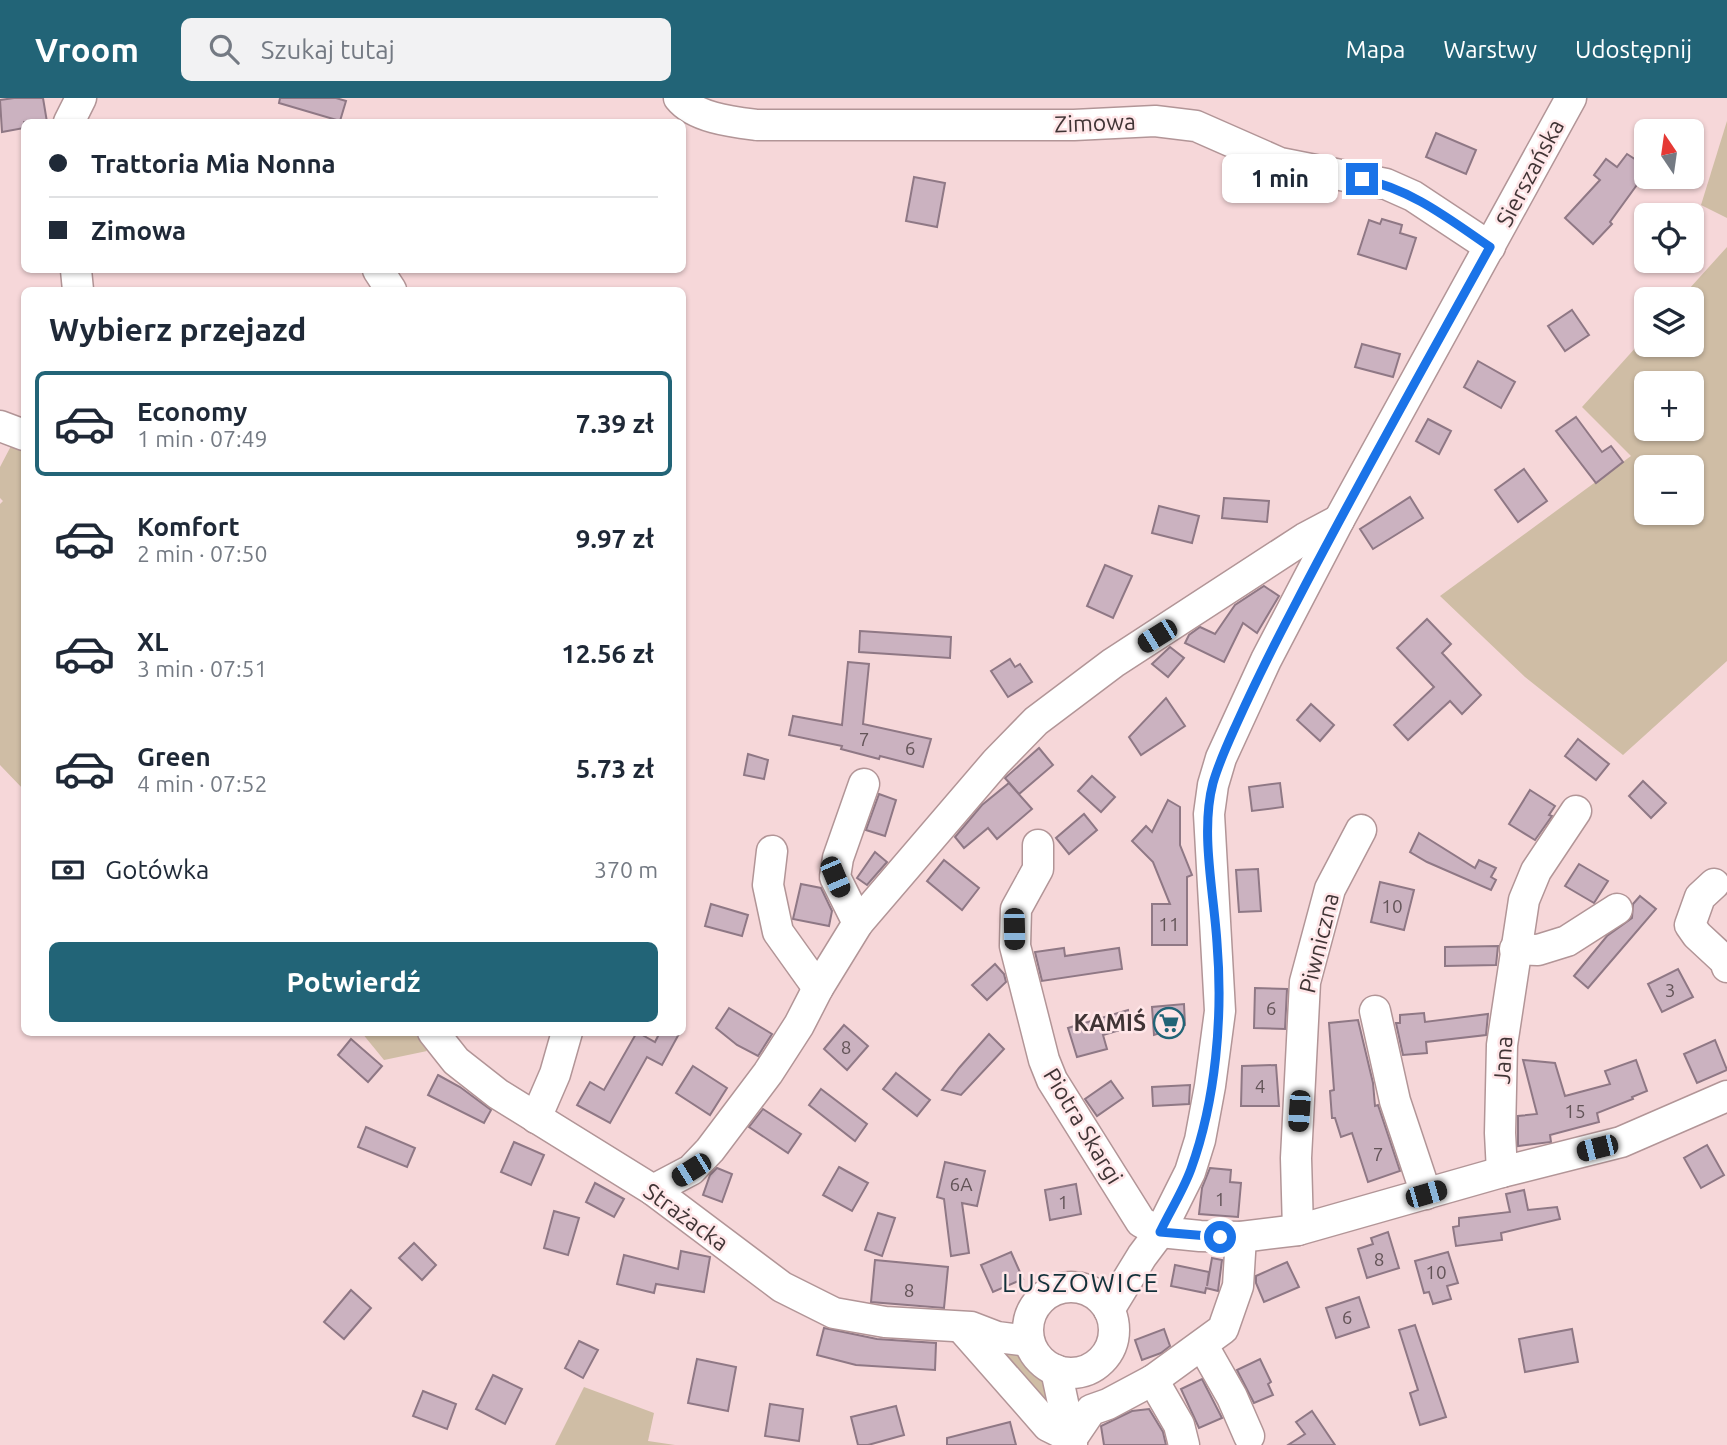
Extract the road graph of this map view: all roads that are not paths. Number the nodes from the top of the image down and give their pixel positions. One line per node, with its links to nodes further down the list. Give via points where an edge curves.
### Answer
1 (65, 98): 5 (street)
2 (81, 98): 6 (street)
3 (679, 98): 7 (street, Zimowa, via 710,116 757,125 1155,121 1196,126 1280,163 1386,184 1424,202)
4 (1571, 98): 7 (street, Sierszańska)
5 (68, 119)
6 (70, 119)
7 (1490, 247): 10 (street, Sierszańska)
8 (0, 426): 9 (street)
9 (21, 434)
10 (1339, 520): 18 (street, via 1304,538 1113,663 1036,722); 31 (street, Sierszańska, via 1266,660 1213,785 1210,859 1220,1011 1200,1140 1190,1172)
11 (864, 784): 18 (street, via 835,877)
12 (1576, 811): 19 (street, Jana, via 1536,871 1524,900)
13 (1361, 830): 30 (street, Piwniczna, via 1330,889 1305,982 1295,1167)
14 (1038, 845): 31 (street, Piotra Skargi, via 1038,869 1016,909 1015,946 1044,1060 1141,1222)
15 (772, 850): 21 (street, via 768,885 778,932)
16 (1714, 884): 20 (street, via 1700,897 1690,925)
17 (1617, 909): 19 (street, via 1567,941 1538,950)
18 (858, 923): 21 (street)
19 (1515, 949): 27 (street, Jana, via 1502,1045)
20 (1727, 967)
21 (818, 988): 28 (street, via 768,1073 710,1150 691,1170)
22 (1375, 1011): 29 (street, via 1395,1101)
23 (436, 1036): 26 (street, Strażacka, via 456,1062)
24 (566, 1036): 26 (street)
25 (1727, 1096): 27 (street, via 1621,1142)
26 (536, 1118): 28 (street, Strażacka)
27 (1502, 1172): 29 (street)
28 (653, 1190): 37 (street, Strażacka, via 782,1287 834,1312 885,1322)
29 (1426, 1194): 30 (street)
30 (1298, 1230): 32 (street)
31 (1160, 1232): 32 (street); 33 (street, Sierszańska)
32 (1241, 1237): 38 (street, via 1237,1286 1223,1329)
33 (1142, 1256): 34 (street, Sierszańska); 35 (street, Sierszańska)
34 (1084, 1288): 35 (street); 36 (street, via 1063,1287 1044,1296)
35 (1109, 1310): 39 (street, via 1113,1322 1104,1357)
36 (1030, 1326): 37 (street, Strażacka); 39 (street, via 1035,1354 1044,1363)
37 (966, 1327): 42 (street, via 1048,1426)
38 (1203, 1346): 40 (street); 41 (street, via 1233,1397)
39 (1069, 1370): 42 (street, via 1062,1401)
40 (1153, 1380): 42 (street, via 1091,1410); 43 (street, via 1179,1425)
41 (1249, 1436)
42 (1071, 1438)
43 (1184, 1445)

